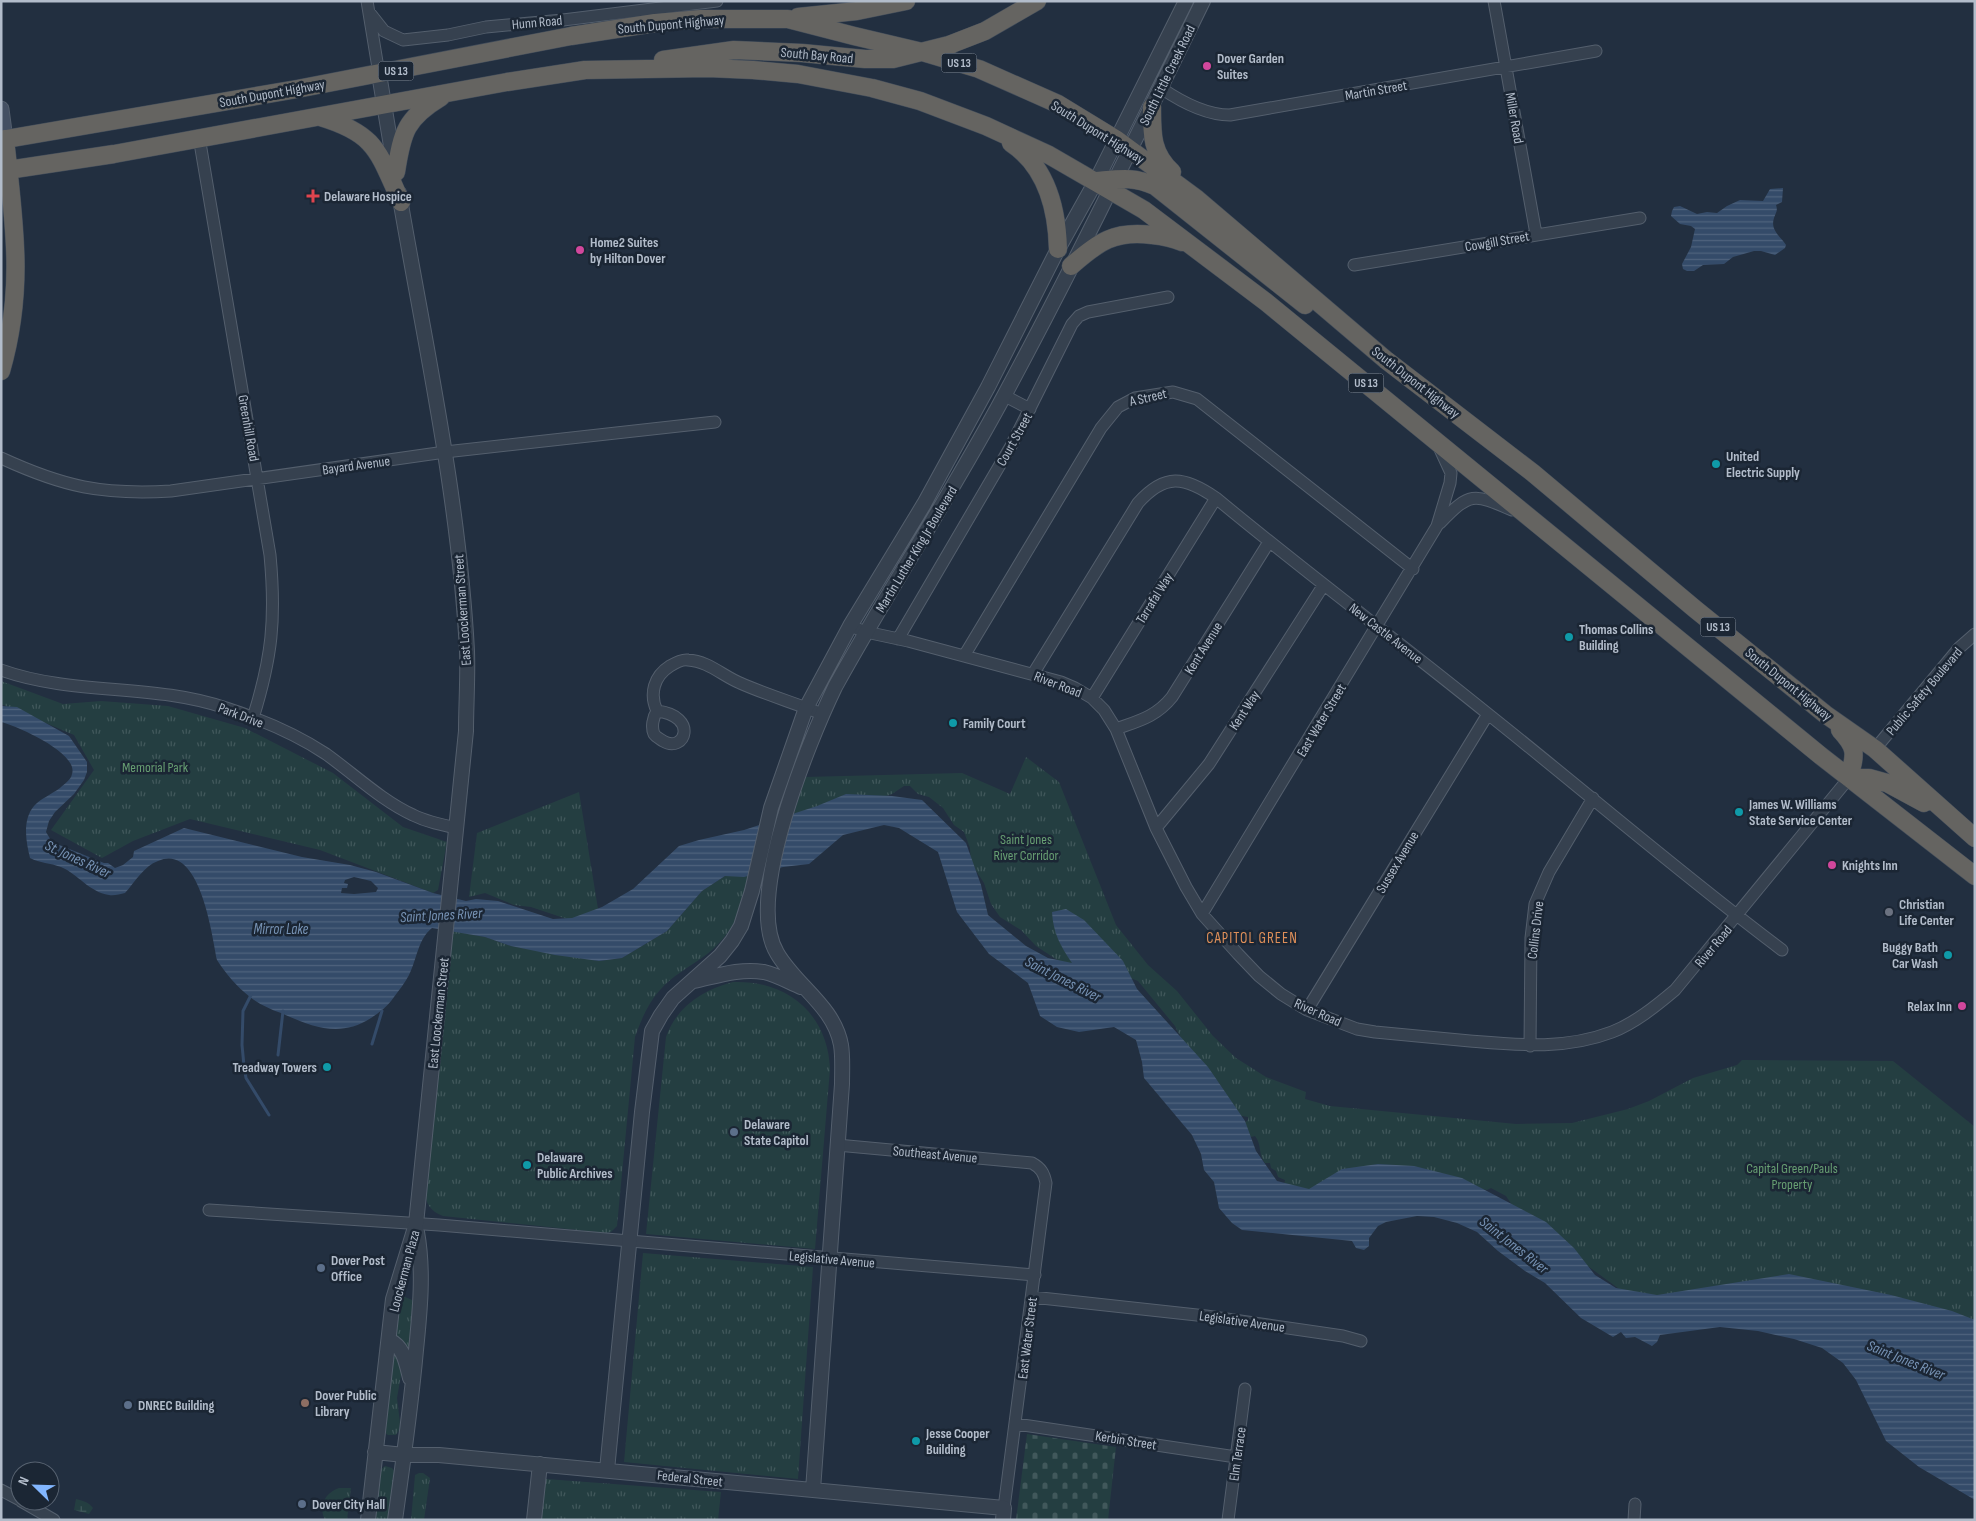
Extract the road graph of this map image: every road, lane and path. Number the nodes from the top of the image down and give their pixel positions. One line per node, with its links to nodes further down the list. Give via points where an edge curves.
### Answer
1 (717, 1): 7 (street, Hunn Road, via 486,27 404,40 384,31)
2 (906, 1): 8 (highway)
3 (1038, 1): 10 (highway, South Bay Road, via 985,31)
4 (1186, 1): 23 (street, South Little Creek Road)
5 (1203, 1): 14 (street, South Little Creek Road)
6 (1494, 1): 11 (street, Miller Road)
7 (368, 7): 13 (street, East Loockerman Street)
8 (788, 19): 10 (highway, South Dupont Highway / US 13); 13 (highway, South Dupont Highway / US 13, via 701,19 656,23 571,36)
9 (1596, 51): 11 (street, Martin Street)
10 (922, 52): 12 (highway, South Bay Road, via 865,60 734,50); 23 (highway, South Dupont Highway / US 13, via 980,69 1058,104)
11 (1506, 67): 14 (street, Martin Street, via 1218,115); 30 (street, Miller Road)
12 (586, 70): 15 (highway, US 13); 20 (highway, US 13, via 708,68 798,74 872,88)
13 (379, 74): 16 (street, East Loockerman Street); 22 (highway, South Dupont Highway / US 13)
14 (1161, 88): 17 (street, South Little Creek Road)
15 (448, 93): 16 (highway, US 13); 25 (highway, via 421,110 408,124 398,153)
16 (384, 104): 19 (highway, US 13); 25 (street, East Loockerman Street)
17 (1152, 107): 23 (street, South Little Creek Road); 28 (highway, via 1152,134 1157,154)
18 (1, 110): 22 (main road)
19 (317, 116): 21 (highway, US 13); 27 (highway, via 343,124 369,141 377,150)
20 (986, 126): 26 (highway, US 13); 31 (highway, via 1016,146 1043,178 1052,199)
21 (199, 137): 24 (highway, US 13); 44 (street, Greenhill Road)
22 (3, 140): 24 (highway)
23 (1124, 145): 26 (street); 26 (street); 28 (highway, South Dupont Highway / US 13)
24 (5, 171): 37 (highway, via 16,242 16,288)
25 (396, 172): 27 (street, East Loockerman Street)
26 (1108, 184): 31 (street, Martin Luther King Jr Boulevard); 32 (highway, US 13); 34 (street, Martin Luther King Jr Boulevard); 36 (highway, via 1131,178 1155,186 1294,297)
27 (401, 202): 42 (street, East Loockerman Street)
28 (1213, 213): 36 (highway, South Dupont Highway / US 13)
29 (1640, 218): 30 (street, Cowgill Street)
30 (1536, 234): 33 (street, Cowgill Street)
31 (1058, 249): 51 (street, Martin Luther King Jr Boulevard, via 924,504)
32 (1202, 252): 34 (highway, via 1176,240 1126,234 1100,242); 41 (highway, US 13)
33 (1354, 265)
34 (1071, 266): 38 (street, Martin Luther King Jr Boulevard)
35 (1168, 297): 39 (street, Court Street, via 1079,316)
36 (1386, 360): 64 (highway, South Dupont Highway / US 13, via 1534,473 1695,610)
37 (1, 371)
38 (1005, 396): 39 (street); 53 (street, Martin Luther King Jr Boulevard)
39 (1030, 409): 55 (street, Court Street)
40 (716, 422): 42 (street, Bayard Avenue)
41 (1436, 441): 46 (highway, US 13); 47 (street, East Water Street, via 1451,473)
42 (445, 452): 44 (street, Bayard Avenue); 74 (street, East Loockerman Street, via 458,544 467,652 466,731)
43 (1, 458): 44 (street, Bayard Avenue, via 71,485 116,492 172,491)
44 (257, 478): 65 (street, Greenhill Road, via 270,555 274,606 268,668)
45 (1216, 498): 48 (street, New Castle Avenue); 58 (street, New Castle Avenue, via 1199,487 1177,481 1157,486 1147,493); 59 (street, Tarrafal Way)
46 (1528, 516): 47 (street, East Water Street, via 1482,497 1470,498 1458,504); 68 (highway, US 13)
47 (1438, 526): 49 (street, East Water Street)
48 (1269, 542): 50 (street, New Castle Avenue); 66 (street, Kent Avenue, via 1164,707)
49 (1413, 569): 52 (street, East Water Street); 56 (street, A Street, via 1197,399 1173,392 1142,396 1126,401 1101,428)
50 (1323, 586): 52 (street, New Castle Avenue); 75 (street, Kent Way, via 1209,764)
51 (850, 626): 53 (street, River Road); 60 (street, Martin Luther King Jr Boulevard)
52 (1378, 627): 63 (street, New Castle Avenue); 78 (street, East Water Street)
53 (866, 632): 55 (street, River Road); 62 (street, Martin Luther King Jr Boulevard)
54 (1975, 634): 67 (street, Public Safety Boulevard, via 1959,648)
55 (898, 639): 56 (street, River Road)
56 (964, 656): 58 (street, River Road)
57 (1, 670): 65 (street, Park Drive, via 62,684 182,696)
58 (1033, 674): 59 (street, River Road, via 1068,685)
59 (1092, 698): 66 (street, River Road)
60 (806, 708): 61 (street, via 764,694 686,659 658,676 652,694); 62 (street); 81 (street, Martin Luther King Jr Boulevard, via 771,808 741,926 720,956)
61 (657, 711)
62 (822, 714): 82 (street, Martin Luther King Jr Boulevard, via 786,811 768,893 769,924 776,951)
63 (1488, 714): 73 (street, New Castle Avenue); 83 (street, Sussex Avenue)
64 (1825, 714): 67 (highway, South Dupont Highway / US 13); 69 (highway, via 1851,742)
65 (253, 718): 74 (street, Park Drive, via 324,753 404,811)
66 (1116, 729): 75 (street, River Road)
67 (1875, 749): 69 (highway); 71 (highway, via 1867,770); 76 (highway, South Dupont Highway / US 13)
68 (1821, 756): 69 (highway); 70 (highway, US 13)
69 (1854, 758): 70 (highway)
70 (1849, 778): 71 (highway); 72 (highway, US 13); 79 (street, River Road)
71 (1869, 778): 72 (highway); 76 (highway, via 1887,783 1920,800)
72 (1872, 796): 77 (highway, US 13)
73 (1593, 798): 79 (street, New Castle Avenue); 84 (street, Collins Drive, via 1549,872 1535,904 1531,938)
74 (457, 828): 88 (street, East Loockerman Street)
75 (1156, 828): 78 (street, River Road)
76 (1972, 836)
77 (1975, 876)
78 (1202, 914): 83 (street, River Road, via 1259,976)
79 (1737, 916): 80 (street, New Castle Avenue); 84 (street, River Road, via 1675,990 1649,1011 1613,1032 1560,1045)
80 (1782, 950)
81 (692, 982): 82 (street, via 730,972 765,972); 89 (street, Martin Luther King Jr Boulevard, via 673,998 652,1031)
82 (806, 990): 85 (street, via 825,1008 841,1046)
83 (1307, 1010): 84 (street, River Road, via 1357,1029 1375,1032)
84 (1530, 1046)
85 (838, 1145): 86 (street, Southeast Avenue); 90 (street)
86 (1032, 1163): 91 (street, East Water Street, via 1045,1175 1046,1183)
87 (209, 1210): 88 (street, Legislative Avenue)
88 (416, 1224): 89 (street, Legislative Avenue); 93 (street, Loockerman Plaza, via 393,1299); 95 (street, Loockerman Plaza, via 420,1309)
89 (630, 1242): 90 (street, Legislative Avenue); 102 (street, Martin Luther King Jr Boulevard)
90 (829, 1259): 91 (street, Legislative Avenue); 103 (street)
91 (1035, 1275): 92 (street, East Water Street)
92 (1032, 1297): 94 (street, Legislative Avenue, via 1206,1316); 97 (street, East Water Street)
93 (389, 1340): 95 (street, via 397,1344 404,1357); 98 (street, Loockerman Plaza)
94 (1361, 1341)
95 (412, 1388): 99 (street, Loockerman Plaza)
96 (1245, 1389): 100 (street, Elm Terrace)
97 (1016, 1424): 100 (street, Kerbin Street); 106 (street, East Water Street)
98 (375, 1452): 99 (street, Federal Street); 108 (street, Loockerman Plaza)
99 (404, 1456): 101 (street, Federal Street, via 439,1455); 109 (street, Loockerman Plaza)
100 (1236, 1457): 111 (street, Elm Terrace)
101 (540, 1464): 102 (street, Federal Street); 110 (street)
102 (607, 1470): 103 (street, Federal Street)
103 (813, 1490): 106 (street, Federal Street)
104 (1635, 1504): 112 (street)
105 (38, 1511): 107 (street)
106 (1004, 1514)
107 (54, 1520)
108 (368, 1520)
109 (395, 1520)
110 (534, 1520)
111 (1228, 1520)
112 (1634, 1520)

